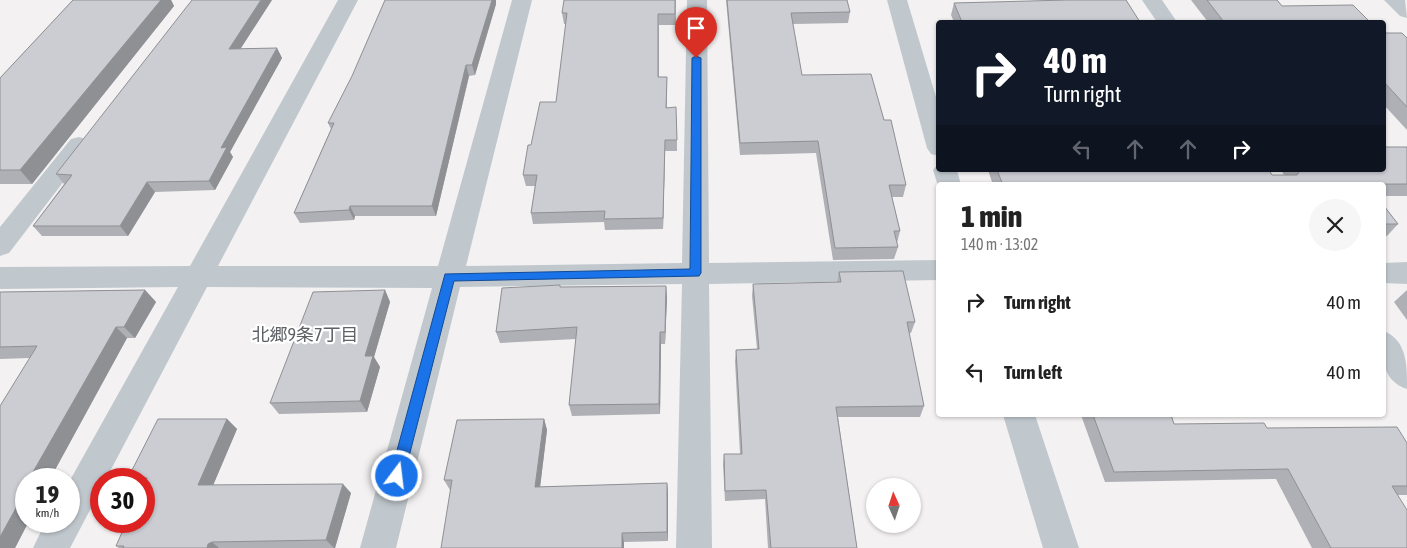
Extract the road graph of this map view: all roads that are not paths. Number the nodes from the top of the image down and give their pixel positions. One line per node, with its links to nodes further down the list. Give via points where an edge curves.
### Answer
1 (348, 0): 16 (street)
2 (522, 0): 17 (street)
3 (697, 0): 13 (street)
4 (897, 0): 10 (street)
5 (1152, 0): 8 (street)
6 (1394, 0): 7 (street)
7 (1407, 12)
8 (1166, 20)
9 (90, 131): 11 (street)
10 (936, 137)
11 (0, 246)
12 (936, 270): 13 (street)
13 (695, 273): 17 (street); 26 (street)
14 (1386, 273): 15 (street)
15 (1407, 273)
16 (198, 276): 17 (street); 18 (street); 22 (street)
17 (449, 277): 25 (street)
18 (0, 278)
19 (1386, 345): 20 (street)
20 (1407, 376)
21 (1020, 417): 27 (street)
22 (80, 495)
23 (59, 533): 24 (street)
24 (51, 548)
25 (378, 548)
26 (694, 548)
27 (1061, 548)

